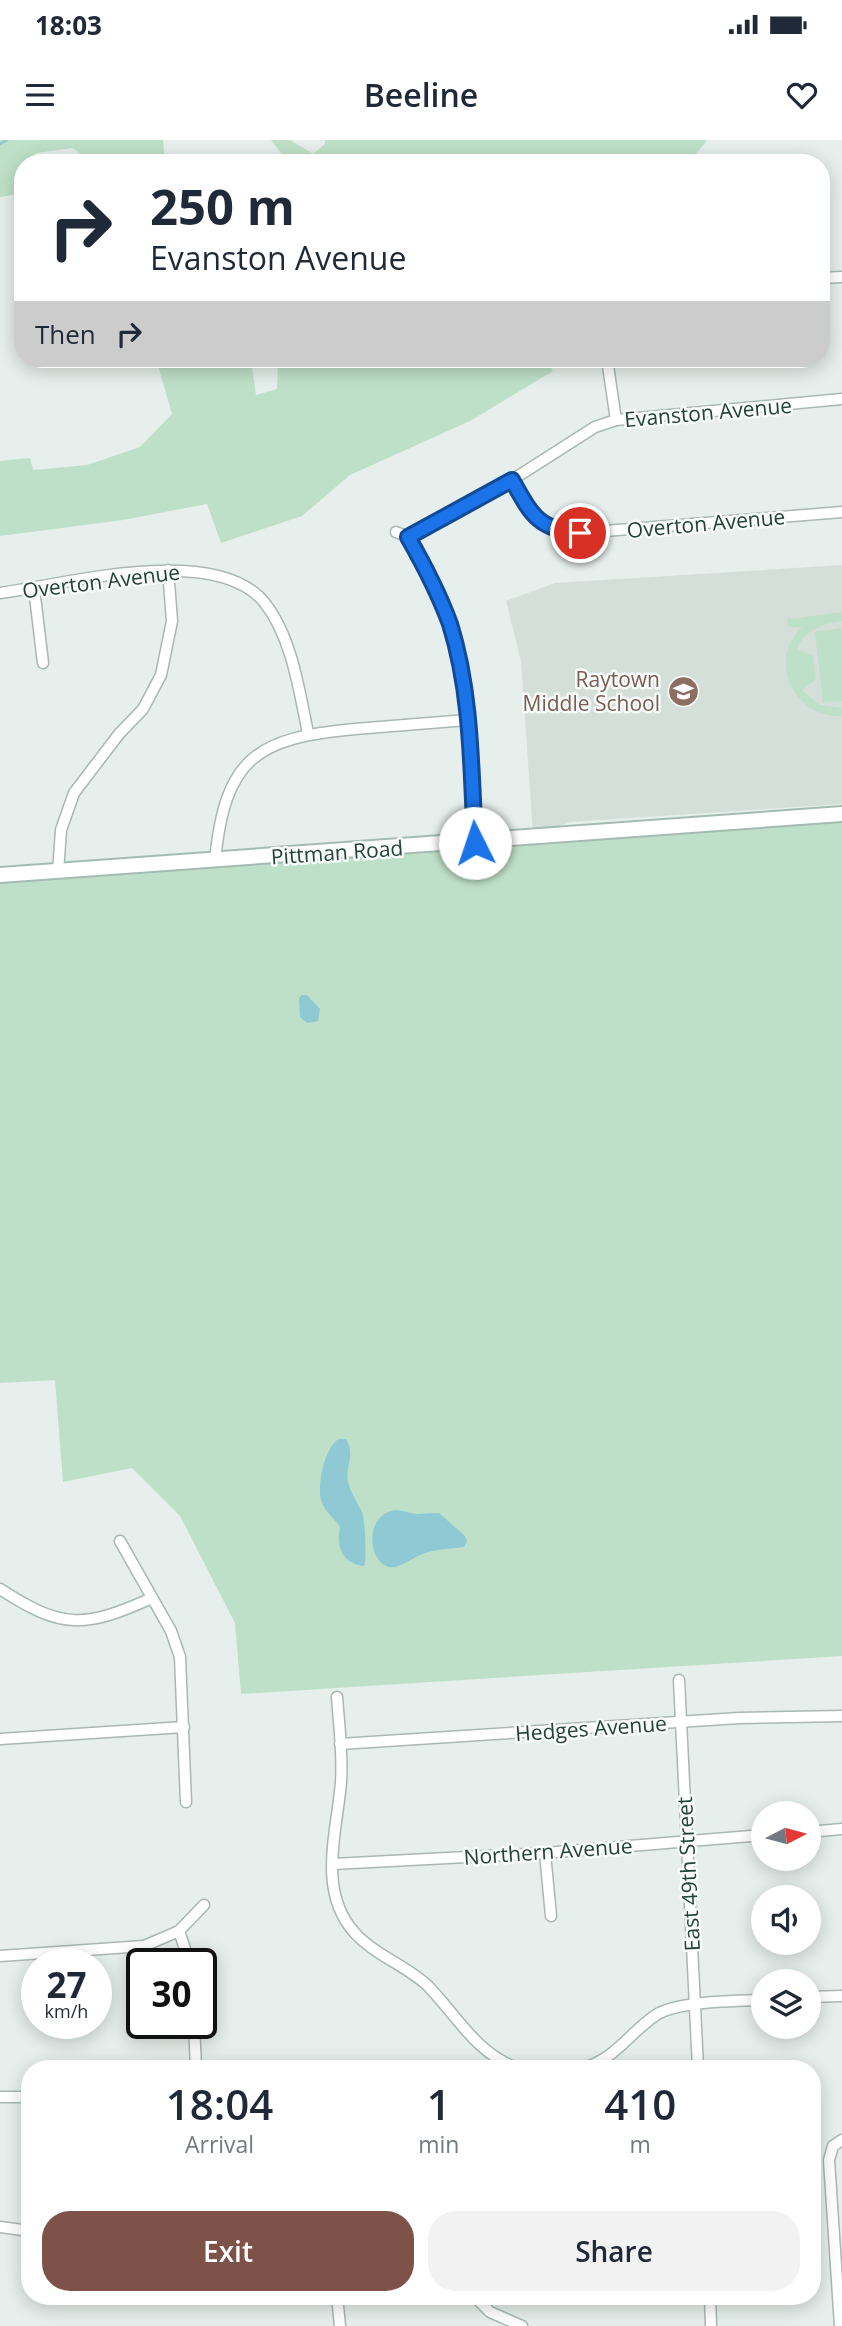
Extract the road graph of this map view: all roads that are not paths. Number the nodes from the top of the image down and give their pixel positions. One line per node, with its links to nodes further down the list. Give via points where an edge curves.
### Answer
1 (607, 368): 3 (street)
2 (842, 399): 3 (street, Evanston Avenue)
3 (616, 420): 4 (street, Evanston Avenue, via 594,427)
4 (512, 480): 5 (street, Overton Avenue, via 536,520 559,532); 7 (street, Evanston Avenue)
5 (842, 512)
6 (396, 532): 7 (street)
7 (408, 537): 12 (street, via 450,625)
8 (168, 570): 9 (street, Overton Avenue); 13 (street, Overton Avenue, via 227,577 263,601 293,667); 17 (street, via 172,621 161,675 143,709 74,793 61,830)
9 (34, 589): 10 (street, Overton Avenue); 11 (street)
10 (0, 593)
11 (43, 663)
12 (467, 720): 13 (street); 15 (street)
13 (308, 733): 16 (street, via 268,747 242,771 222,812)
14 (842, 814): 15 (street, Pittman Road)
15 (475, 843): 16 (street, Pittman Road)
16 (215, 861): 17 (street, Pittman Road)
17 (58, 872): 18 (street, Pittman Road)
18 (0, 875)
19 (120, 1541): 21 (street)
20 (0, 1589): 21 (street, via 35,1612 80,1621 113,1616)
21 (152, 1598): 26 (street, via 180,1657)
22 (679, 1680): 25 (street, East 49th Street)
23 (337, 1697): 28 (street)
24 (842, 1716): 25 (street, Hedges Avenue)
25 (681, 1722): 28 (street, Hedges Avenue); 33 (street, East 49th Street)
26 (184, 1727): 27 (street); 29 (street)
27 (0, 1739)
28 (340, 1744): 35 (street, via 341,1782)
29 (186, 1802)
30 (842, 1829): 31 (street)
31 (821, 1831)
32 (751, 1836): 33 (street, Northern Avenue)
33 (686, 1841): 34 (street, Northern Avenue); 44 (street, East 49th Street)
34 (545, 1853): 35 (street, Northern Avenue); 37 (street)
35 (332, 1864): 47 (street, via 337,1904 355,1933 422,1980 473,2040)
36 (204, 1905): 38 (street)
37 (551, 1916)
38 (179, 1931): 39 (street); 40 (street, via 144,1946)
39 (185, 1948)
40 (0, 1956)
41 (842, 1996): 42 (street)
42 (821, 1997)
43 (751, 2001): 44 (street)
44 (695, 2006): 48 (street, via 657,2014 615,2053); 49 (street, East 49th Street)
45 (195, 2039): 46 (street)
46 (196, 2060)
47 (500, 2060)
48 (600, 2060)
49 (698, 2060)
50 (0, 2097): 51 (street)
51 (21, 2097)
52 (840, 2142): 55 (street, via 829,2160)
53 (0, 2227): 54 (street)
54 (21, 2230)
55 (839, 2273): 62 (street)
56 (338, 2305): 59 (street)
57 (483, 2305): 60 (street)
58 (710, 2305): 61 (street)
59 (340, 2326)
60 (522, 2326)
61 (711, 2326)
62 (840, 2326)

